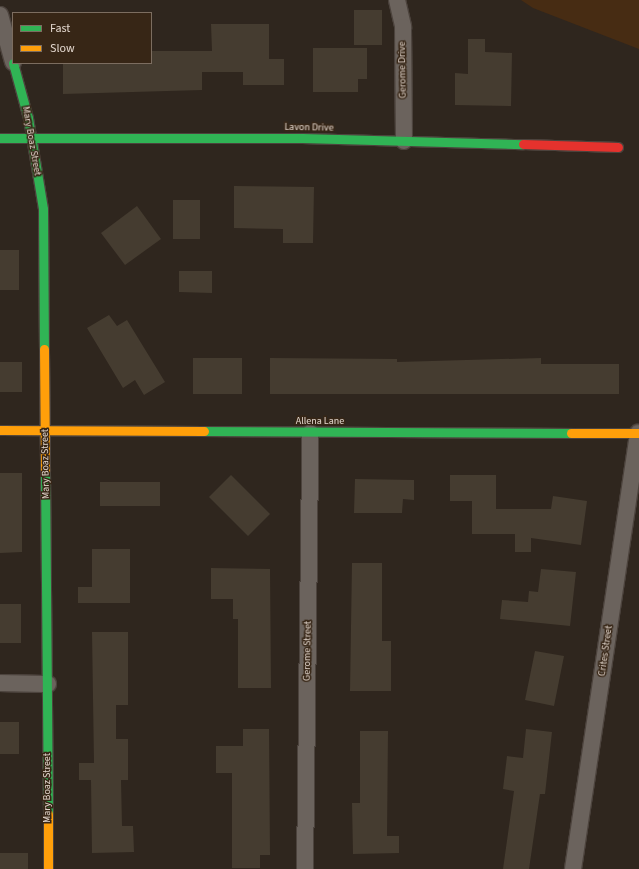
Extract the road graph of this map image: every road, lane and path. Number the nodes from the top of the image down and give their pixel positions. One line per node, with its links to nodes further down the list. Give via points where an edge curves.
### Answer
1 (397, 0): 7 (street, Gerome Drive, via 403,27)
2 (0, 16): 3 (street, Mary Boaz Street)
3 (12, 59)
4 (13, 64): 6 (street, Mary Boaz Street)
5 (0, 138): 6 (street, Lavon Drive)
6 (32, 138): 7 (street, Lavon Drive); 10 (street, Mary Boaz Street, via 43,210)
7 (404, 141): 8 (street, Lavon Drive)
8 (618, 147)
9 (0, 430): 10 (street, Allena Lane)
10 (46, 431): 11 (street, Allena Lane); 14 (street, Mary Boaz Street)
11 (310, 433): 12 (street, Allena Lane); 16 (street, Gerome Street)
12 (638, 433): 17 (street, Crites Street)
13 (0, 683): 14 (street)
14 (48, 684): 15 (street, Mary Boaz Street)
15 (48, 869)
16 (305, 869)
17 (573, 869)

